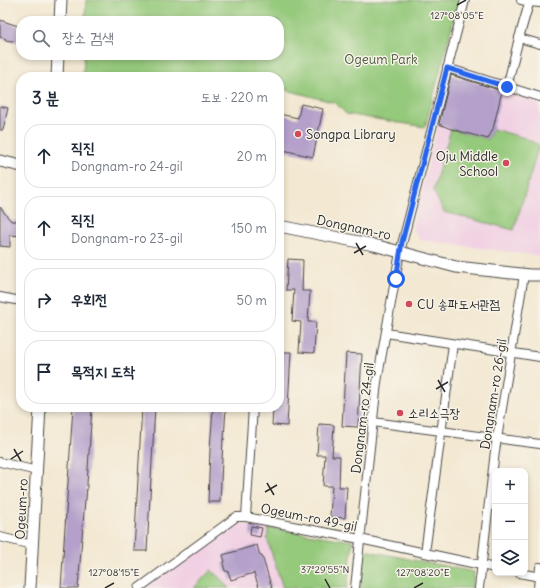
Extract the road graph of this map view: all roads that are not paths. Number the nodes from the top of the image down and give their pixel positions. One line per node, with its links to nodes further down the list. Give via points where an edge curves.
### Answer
1 (61, 0): 5 (main road)
2 (465, 0): 9 (street, Dongnam-ro 24-gil)
3 (527, 1): 4 (street); 6 (street)
4 (540, 3)
5 (60, 16)
6 (519, 38): 7 (street); 11 (street)
7 (540, 44)
8 (58, 60): 10 (main road)
9 (447, 68): 11 (street); 16 (street, Dongnam-ro 24-gil)
10 (57, 72)
11 (507, 87): 12 (street)
12 (540, 97)
13 (0, 161): 14 (main road)
14 (16, 165)
15 (284, 227): 16 (main road, Dongnam-ro)
16 (400, 252): 17 (main road, Dongnam-ro, via 456,268); 21 (street, Dongnam-ro 24-gil)
17 (524, 275): 18 (main road, Dongnam-ro); 23 (street, Dongnam-ro 26-gil)
18 (540, 275)
19 (0, 297): 20 (street)
20 (16, 300)
21 (386, 333): 22 (street); 27 (street, Dongnam-ro 24-gil)
22 (452, 344): 23 (street); 28 (street)
23 (511, 353): 24 (street); 29 (street, Dongnam-ro 26-gil)
24 (540, 357)
25 (40, 412): 32 (main road, Ogeum-ro)
26 (252, 412): 33 (street)
27 (373, 422): 28 (street); 35 (street, Dongnam-ro 24-gil)
28 (442, 431): 29 (street); 37 (street)
29 (498, 438): 30 (street); 38 (street, Dongnam-ro 26-gil)
30 (540, 444)
31 (0, 462): 32 (street)
32 (37, 471): 36 (main road, Ogeum-ro)
33 (246, 517): 35 (street, Ogeum-ro 49-gil); 44 (street, Ogeum-ro 49-gil, via 236,517)
34 (0, 536): 36 (street)
35 (360, 538): 37 (street, Ogeum-ro 49-gil); 45 (street, Dongnam-ro 24-gil)
36 (32, 545): 43 (main road, Ogeum-ro)
37 (425, 553): 38 (street, Ogeum-ro 49-gil)
38 (481, 565): 39 (street, Ogeum-ro 49-gil); 46 (street, Dongnam-ro 26-gil)
39 (492, 567)
40 (540, 567): 42 (street)
41 (528, 575): 42 (street)
42 (540, 577): 47 (street)
43 (30, 588)
44 (139, 588)
45 (355, 588)
46 (478, 588)
47 (538, 588)

